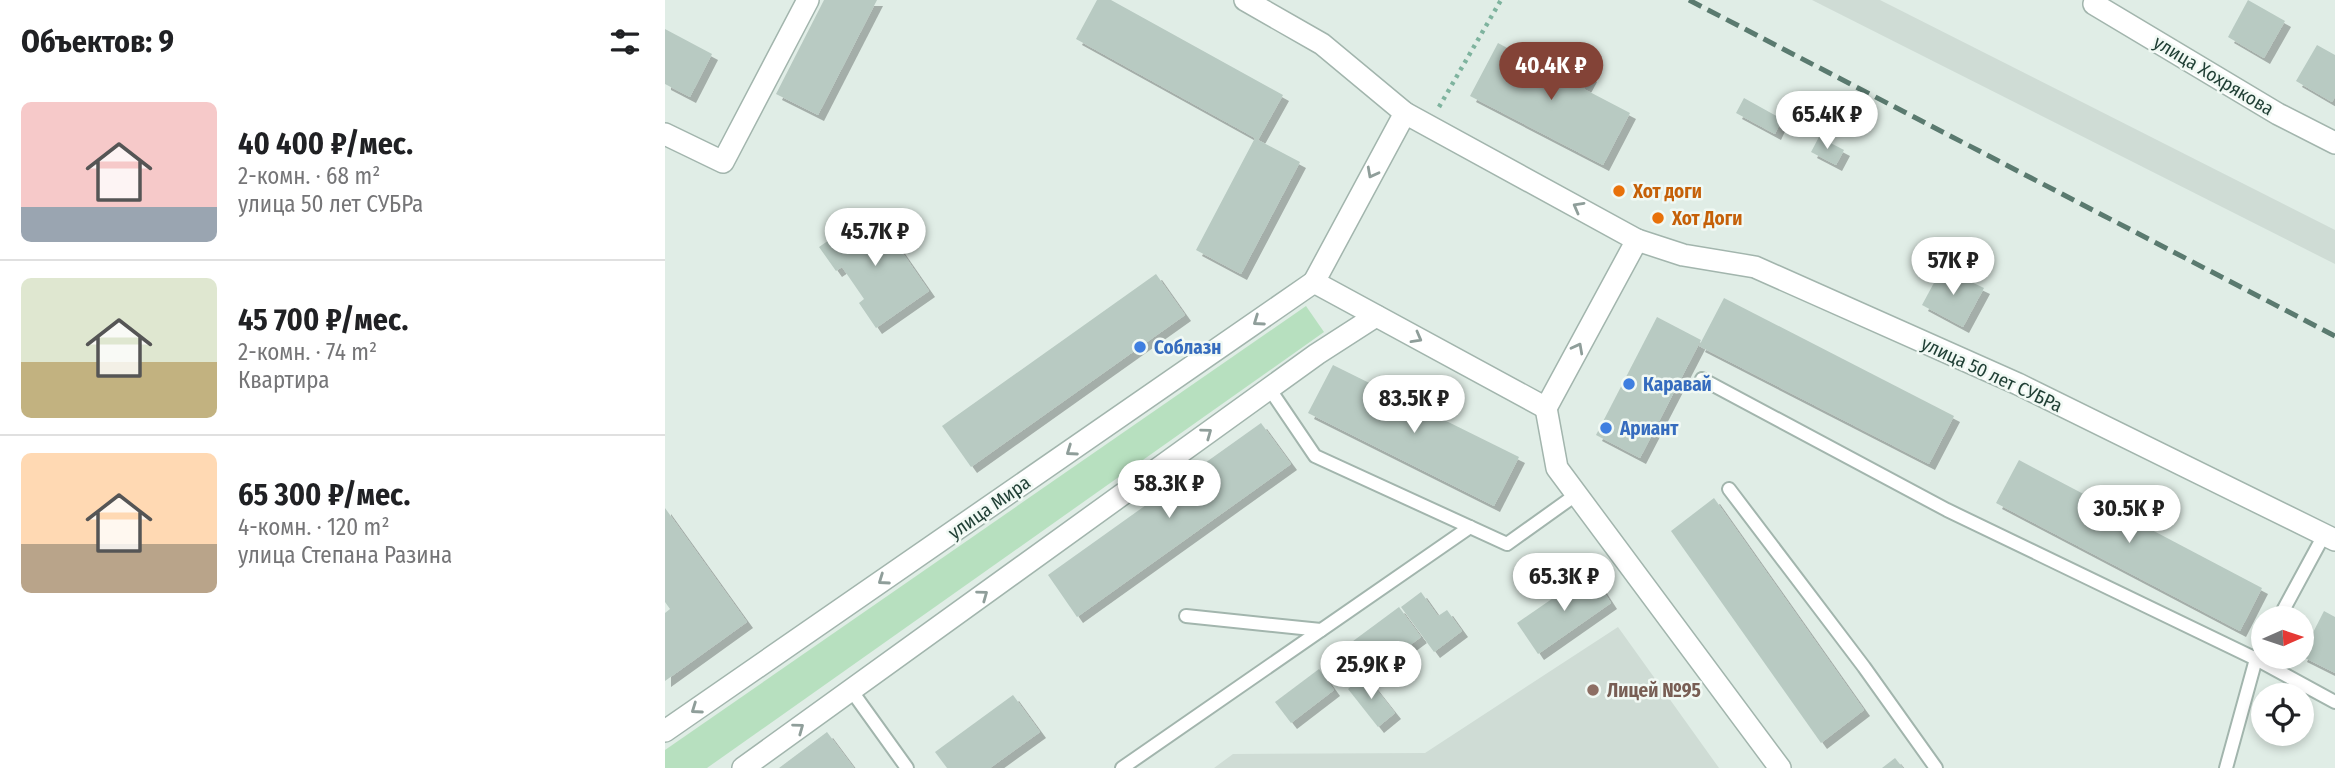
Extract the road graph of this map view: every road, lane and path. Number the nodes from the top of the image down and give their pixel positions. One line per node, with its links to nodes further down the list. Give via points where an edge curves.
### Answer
1 (809, 0): 7 (street, via 723,163)
2 (1245, 0): 5 (street, via 1322,44)
3 (1501, 0): 6 (path)
4 (2092, 2): 8 (street, улица Хохрякова)
5 (1405, 113): 6 (street, улица 50 лет СУБРа); 10 (street, one-way to 10)
6 (1428, 126): 9 (street, улица 50 лет СУБРа, one-way to 6)
7 (665, 134)
8 (2335, 143)
9 (1637, 240): 14 (street, one-way to 9); 18 (street, улица 50 лет СУБРа, via 1683,255 1755,267 2018,384)
10 (1314, 282): 11 (street); 27 (street, улица Мира, one-way to 27)
11 (1376, 316): 13 (street); 14 (street, one-way to 14)
12 (1702, 379): 22 (lane, via 1947,510)
13 (1269, 388): 17 (lane, via 1315,456); 25 (street, one-way to 13)
14 (1546, 408): 16 (street, via 1557,468)
15 (1729, 489): 32 (lane)
16 (1577, 494): 17 (lane, via 1507,544); 31 (street)
17 (1470, 527): 21 (lane)
18 (2330, 537): 19 (lane)
19 (2287, 606)
20 (1186, 616): 21 (lane)
21 (1321, 630): 30 (lane)
22 (2251, 657)
23 (2253, 669): 33 (lane)
24 (2274, 669): 26 (lane)
25 (851, 690): 28 (street, one-way to 25); 29 (lane)
26 (2335, 702)
27 (665, 732)
28 (743, 768)
29 (907, 768)
30 (1122, 768)
31 (1780, 768)
32 (1936, 768)
33 (2226, 768)

